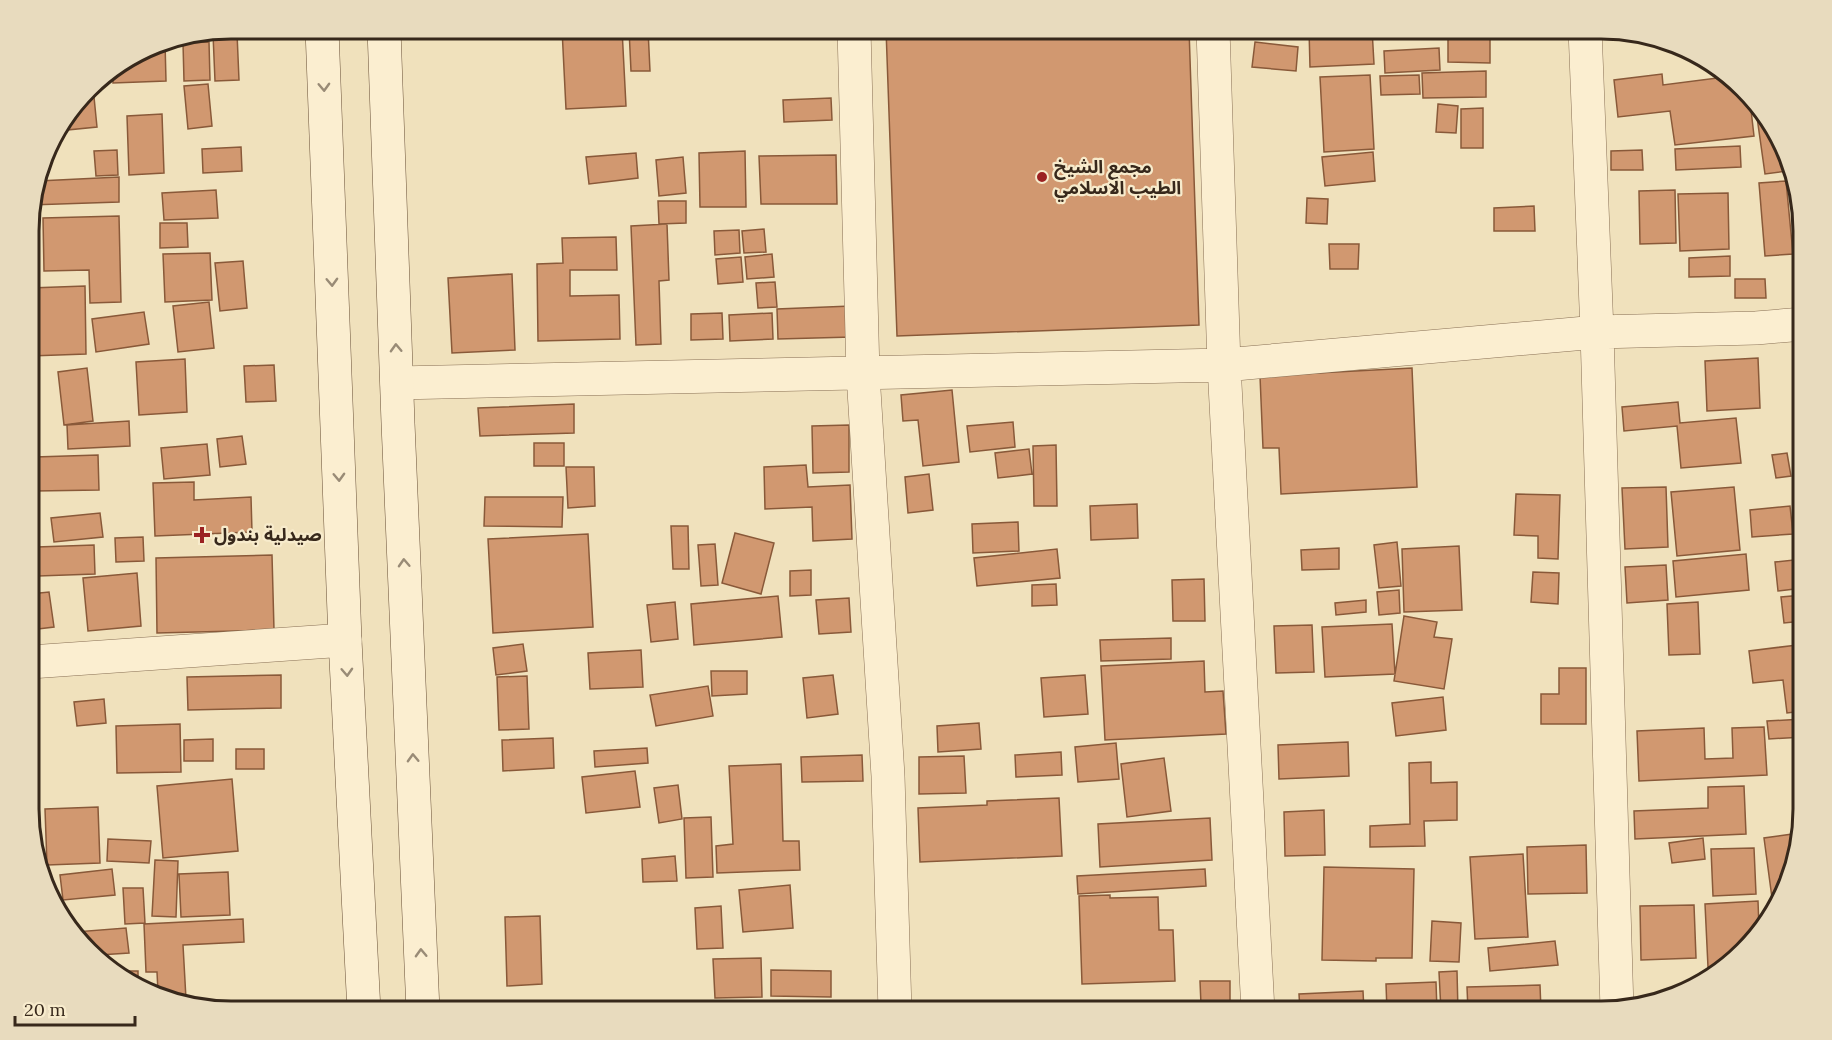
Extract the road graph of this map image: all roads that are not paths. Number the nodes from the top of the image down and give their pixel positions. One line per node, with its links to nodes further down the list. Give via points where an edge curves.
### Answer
1 (322, 39): 11 (street, one-way to 11)
2 (384, 39): 10 (street, one-way to 2)
3 (854, 39): 9 (street)
4 (1213, 39): 8 (street)
5 (1585, 39): 7 (street)
6 (1793, 325): 7 (street)
7 (1597, 332): 8 (street); 13 (street)
8 (1224, 365): 9 (street); 17 (street)
9 (863, 374): 10 (street); 16 (street, via 888,776)
10 (397, 383): 15 (street, one-way to 10)
11 (345, 640): 12 (street); 14 (street, one-way to 14)
12 (39, 661)
13 (1617, 1000)
14 (363, 1001)
15 (423, 1001)
16 (895, 1001)
17 (1257, 1001)

